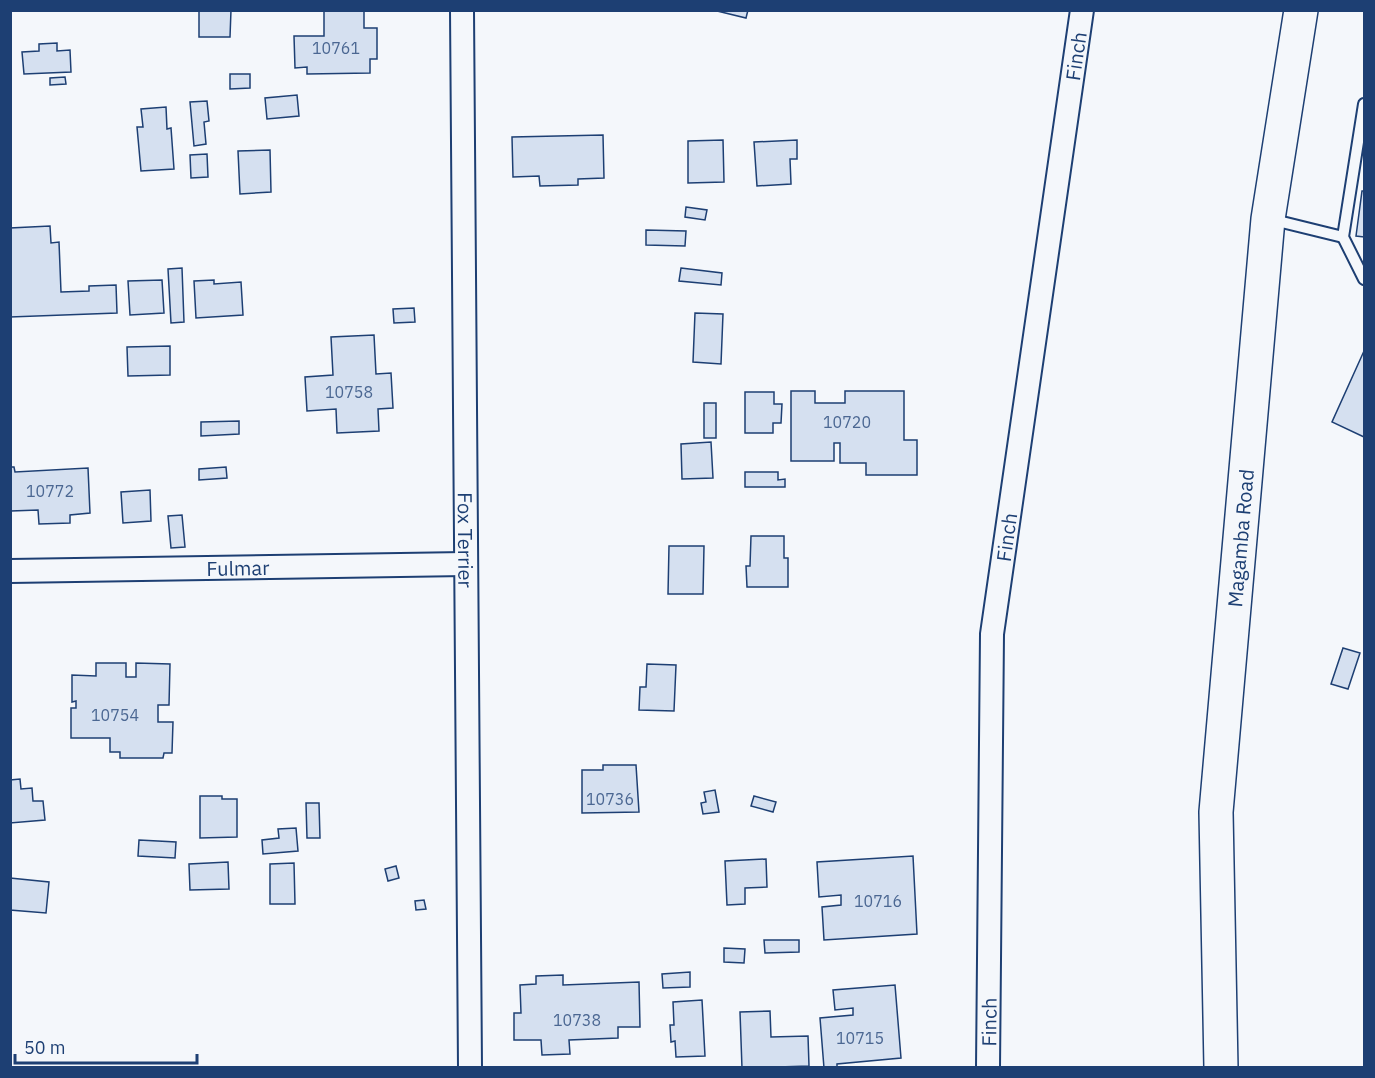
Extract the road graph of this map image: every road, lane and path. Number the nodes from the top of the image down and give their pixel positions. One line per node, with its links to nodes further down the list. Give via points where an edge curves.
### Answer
1 (462, 10): 8 (street, Fox Terrier)
2 (1082, 10): 11 (street, Finch, via 992,634)
3 (1301, 10): 5 (highway, Magamba Road)
4 (1365, 104): 6 (lane)
5 (1268, 219): 6 (lane); 12 (highway, Magamba Road, via 1216,812)
6 (1343, 237): 7 (lane)
7 (1365, 279)
8 (465, 564): 9 (street, Fulmar); 10 (street, Fox Terrier)
9 (10, 571)
10 (470, 1068)
11 (988, 1068)
12 (1221, 1068)

